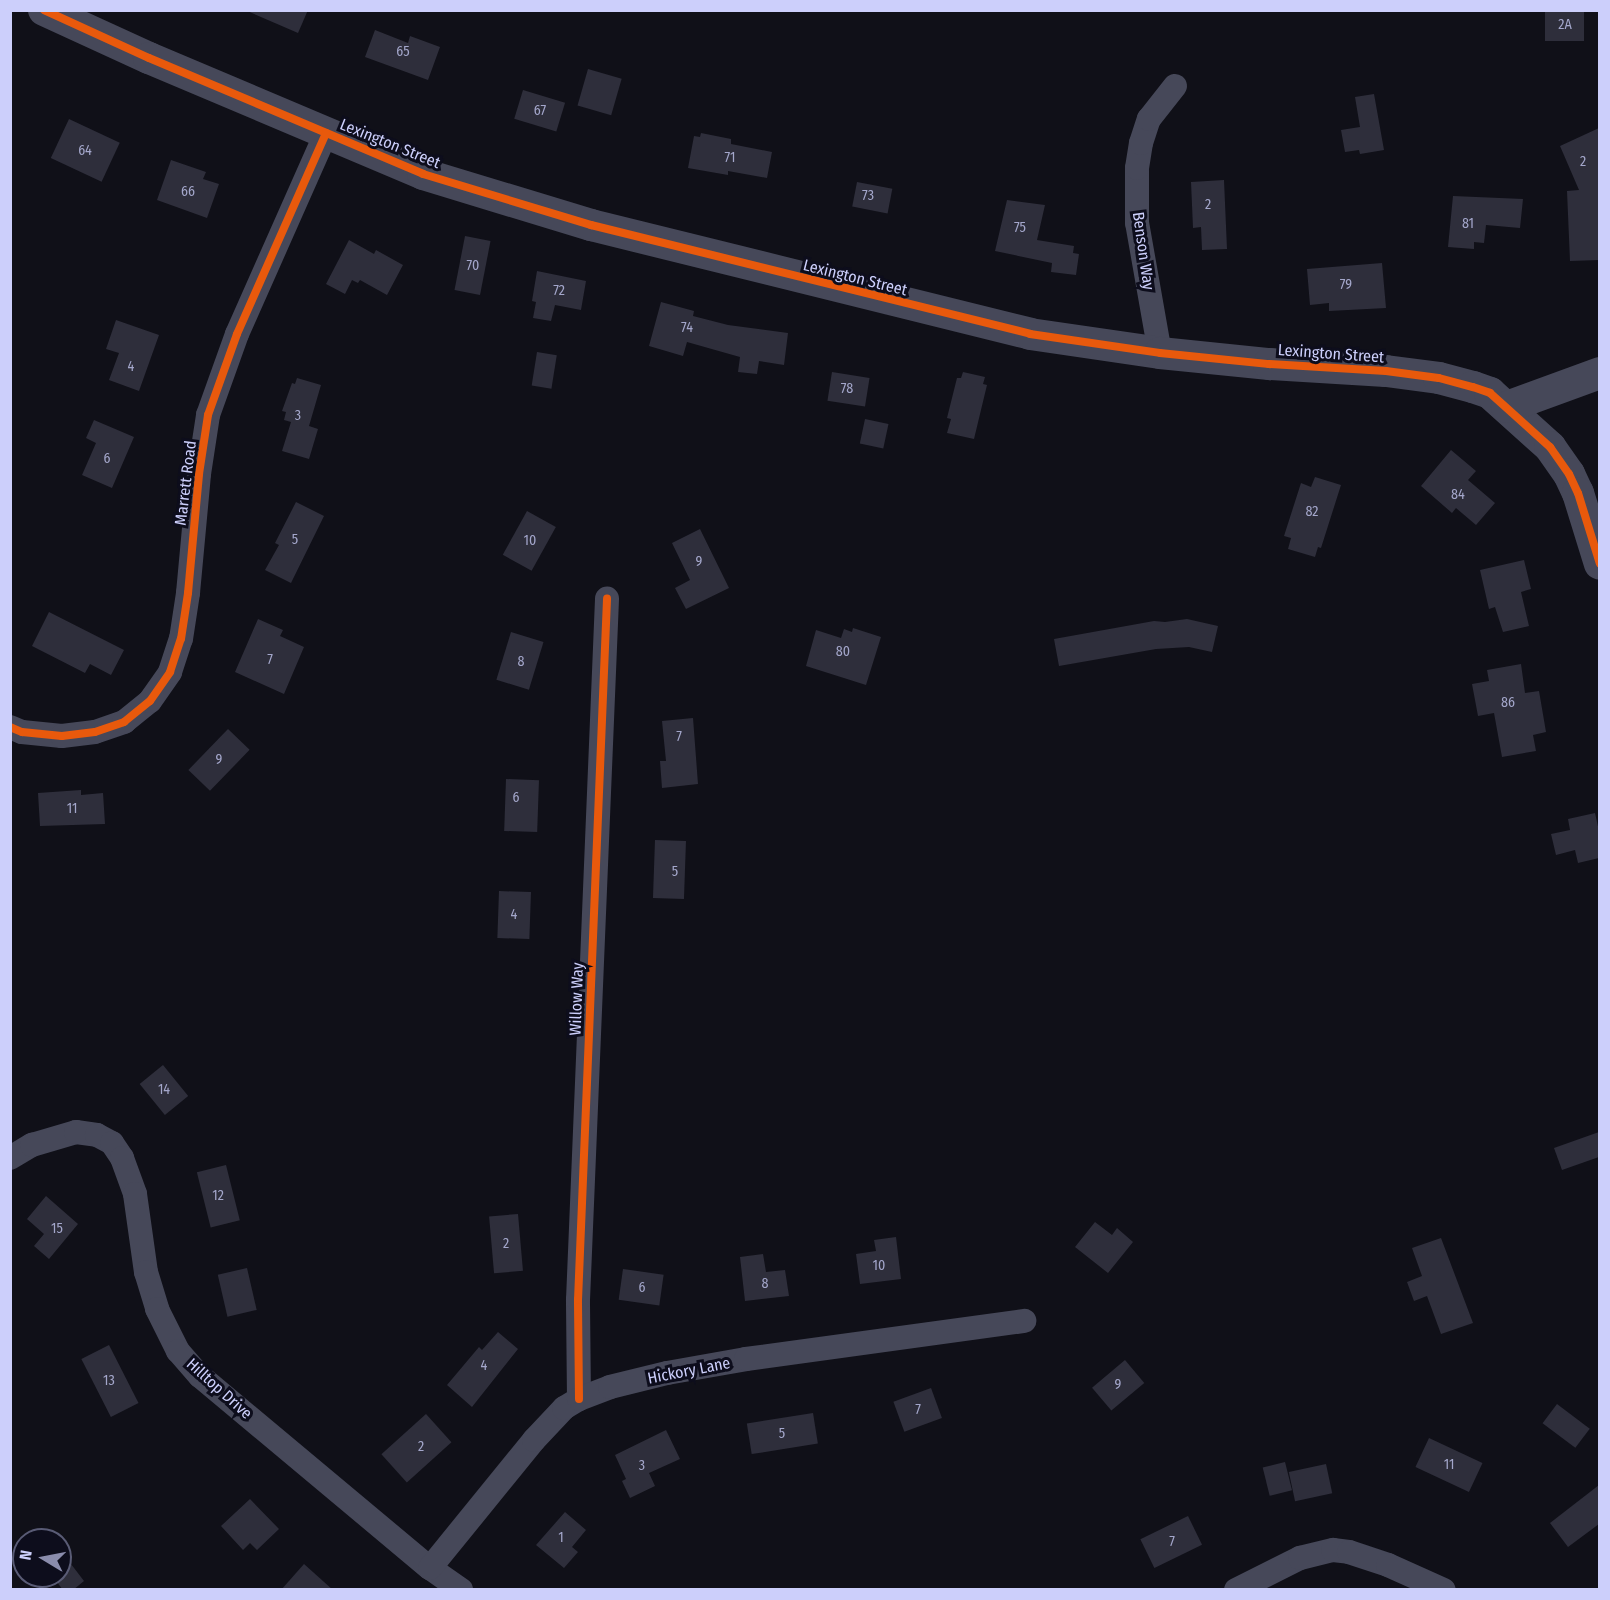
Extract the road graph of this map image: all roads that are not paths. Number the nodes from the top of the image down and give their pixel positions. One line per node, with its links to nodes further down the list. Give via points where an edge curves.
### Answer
1 (44, 10): 3 (street, Lexington Street)
2 (1175, 86): 4 (street, Benson Way, via 1149,119 1137,168 1137,223)
3 (326, 133): 4 (street, Lexington Street, via 423,174 591,225 1019,332); 9 (street, Marrett Road, via 237,334 208,414 188,593 181,639 170,672 142,708 124,722 95,732 62,736)
4 (1160, 353): 6 (street, Lexington Street, via 1439,378 1491,393)
5 (1599, 373): 6 (street)
6 (1507, 407): 7 (street, Lexington Street, via 1550,447 1569,474 1586,515)
7 (1599, 564)
8 (607, 599): 12 (street, Willow Way, via 578,1311)
9 (10, 727)
10 (10, 1158): 13 (street, Hilltop Drive, via 32,1145 76,1132 97,1135 112,1143 135,1194 146,1272 157,1309 178,1351 200,1376)
11 (1024, 1321): 12 (street, Hickory Lane, via 746,1359 667,1373)
12 (579, 1399): 13 (street, Hickory Lane, via 564,1408 534,1440)
13 (430, 1568): 14 (street, Hilltop Drive)
14 (461, 1590)
15 (1236, 1590): 16 (street, via 1300,1558 1333,1550 1388,1565)
16 (1444, 1590)

